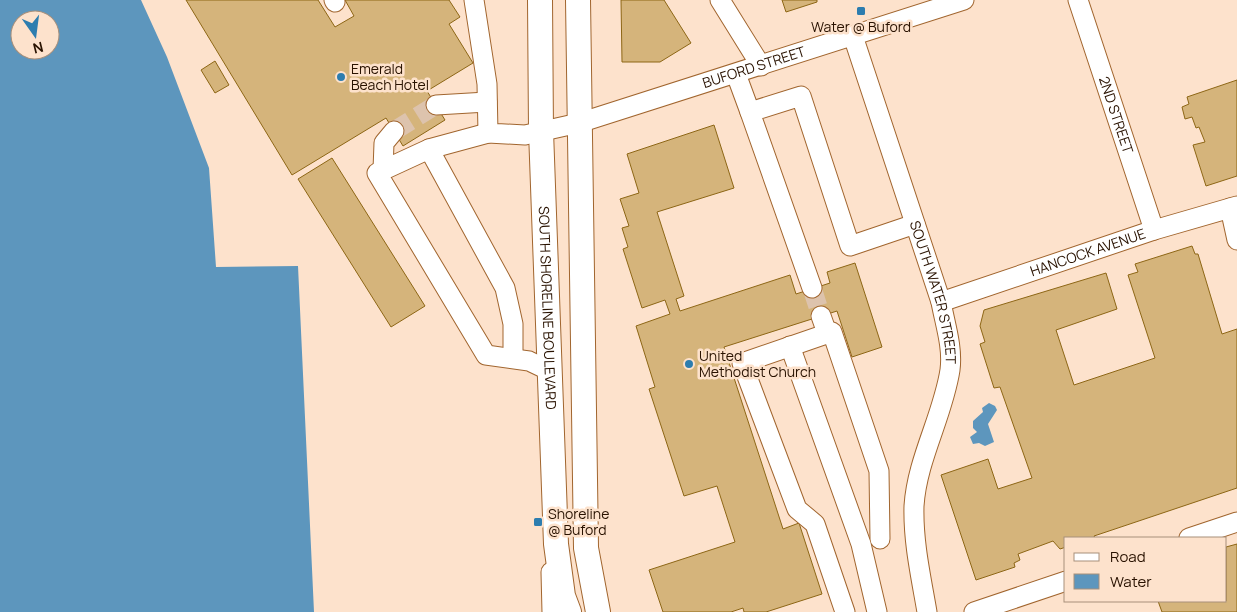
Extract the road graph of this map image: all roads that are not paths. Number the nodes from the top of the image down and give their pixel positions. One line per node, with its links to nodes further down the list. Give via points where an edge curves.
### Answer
1 (474, 0): 11 (street, via 485,62)
2 (540, 0): 16 (main road, SOUTH SHORELINE BOULEVARD)
3 (578, 0): 14 (main road)
4 (720, 0): 9 (street)
5 (964, 0): 7 (street, BUFORD STREET)
6 (1078, 0): 22 (street, 2ND STREET)
7 (915, 7): 8 (street, BUFORD STREET)
8 (853, 36): 9 (street, BUFORD STREET); 21 (street, SOUTH WATER STREET)
9 (761, 66): 10 (street, BUFORD STREET)
10 (736, 74): 13 (street); 14 (street, BUFORD STREET)
11 (487, 102): 12 (street); 17 (street)
12 (436, 104)
13 (750, 112): 21 (street, via 801,96 850,246); 24 (street)
14 (579, 123): 16 (street, BUFORD STREET); 37 (main road, via 586,548)
15 (394, 131): 19 (street, via 384,143)
16 (542, 131): 17 (street, BUFORD STREET, via 525,135); 28 (main road, SOUTH SHORELINE BOULEVARD)
17 (488, 133): 18 (street, BUFORD STREET)
18 (429, 149): 19 (street, BUFORD STREET); 27 (street, via 505,288 514,324)
19 (380, 172): 27 (street, via 486,355)
20 (1234, 207): 22 (street, HANCOCK AVENUE); 23 (street)
21 (915, 224): 25 (street, SOUTH WATER STREET)
22 (1154, 230): 25 (street, HANCOCK AVENUE)
23 (1237, 240)
24 (812, 288)
25 (941, 302): 40 (street, SOUTH WATER STREET, via 950,368 922,461 914,505 916,552)
26 (790, 346): 32 (street); 32 (street, via 824,325 832,332 879,471 887,538); 38 (street, via 742,364 798,509 815,524)
27 (513, 358): 28 (street)
28 (550, 370): 31 (main road, SOUTH SHORELINE BOULEVARD)
29 (1237, 522): 30 (street)
30 (1192, 537)
31 (556, 544): 35 (street, via 550,582); 36 (main road, SOUTH SHORELINE BOULEVARD, via 563,596)
32 (860, 544): 34 (street)
33 (1064, 582): 41 (street)
34 (876, 608): 39 (street)
35 (552, 612)
36 (569, 612)
37 (598, 612)
38 (845, 612)
39 (852, 612)
40 (927, 612)
41 (974, 612)

